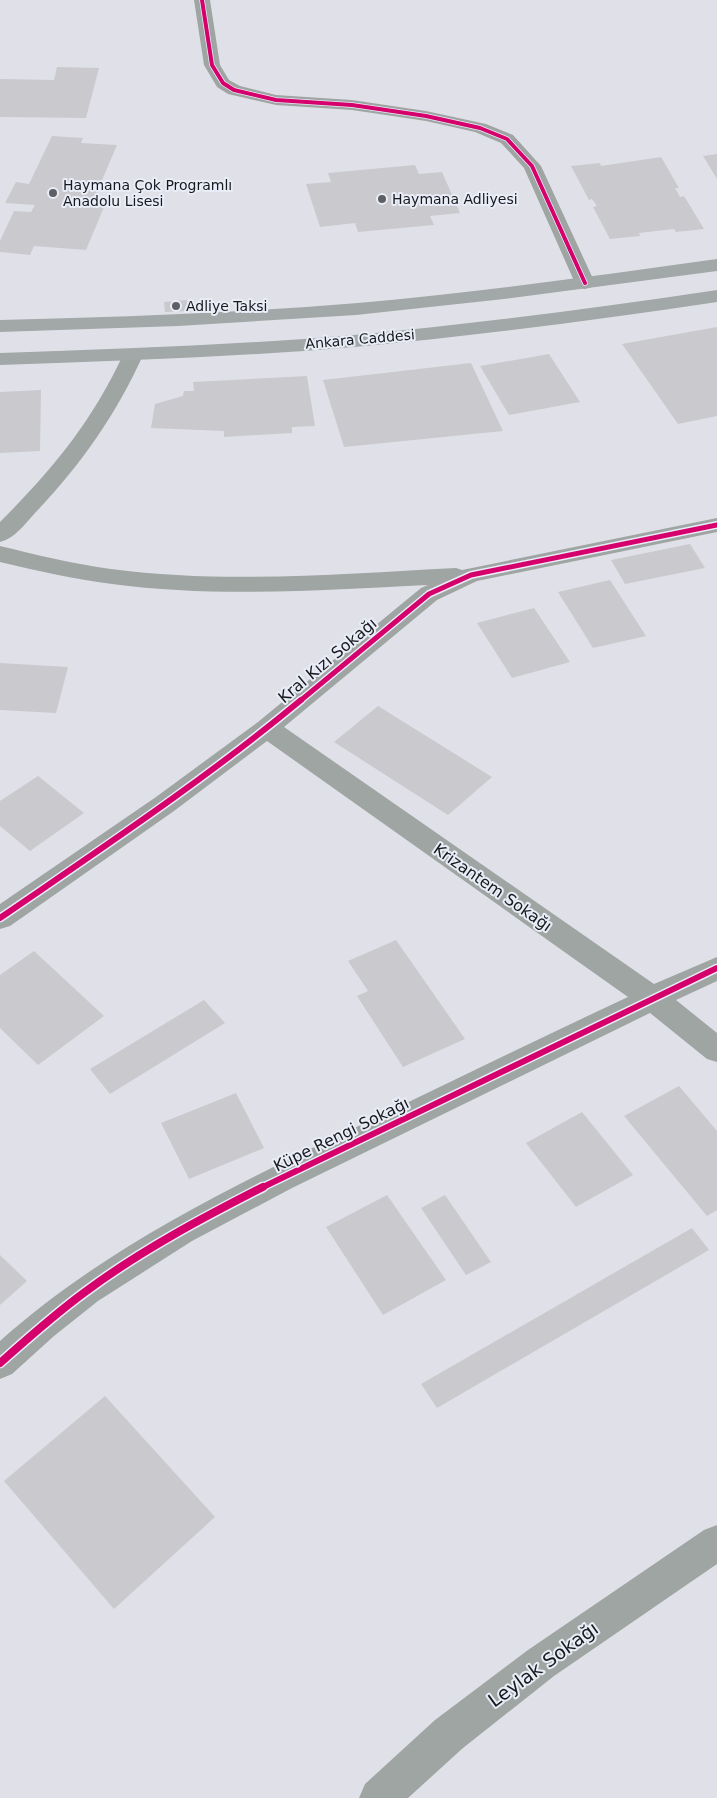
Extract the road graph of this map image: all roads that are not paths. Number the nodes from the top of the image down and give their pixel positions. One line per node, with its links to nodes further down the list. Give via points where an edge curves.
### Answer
1 (202, 0): 3 (street, via 212,65 223,83 234,90 276,100 352,105 426,116 480,128 507,139 532,166)
2 (717, 265): 3 (main road, Ankara Caddesi)
3 (584, 283): 5 (main road, Ankara Caddesi, via 473,298 346,309 201,319)
4 (717, 296): 6 (main road, Ankara Caddesi, via 580,316 363,340)
5 (0, 326)
6 (133, 356): 7 (main road, Ankara Caddesi); 8 (street, via 83,443)
7 (0, 359)
8 (5, 525)
9 (717, 525): 11 (street, Kral Kızı Sokağı)
10 (0, 554): 11 (street, via 63,569 166,582 274,584)
11 (471, 575): 12 (street, Kral Kızı Sokağı, via 428,594)
12 (267, 728): 13 (street, Kral Kızı Sokağı, via 165,804); 15 (street, Krizantem Sokağı)
13 (0, 918)
14 (717, 968): 15 (street, Küpe Rengi Sokağı)
15 (652, 998): 16 (street, Krizantem Sokağı); 17 (street, Küpe Rengi Sokağı, via 228,1203 141,1253 64,1308)
16 (717, 1050)
17 (0, 1363)
18 (717, 1543): 19 (street, Leylak Sokağı, via 541,1663 449,1734)
19 (379, 1798)

